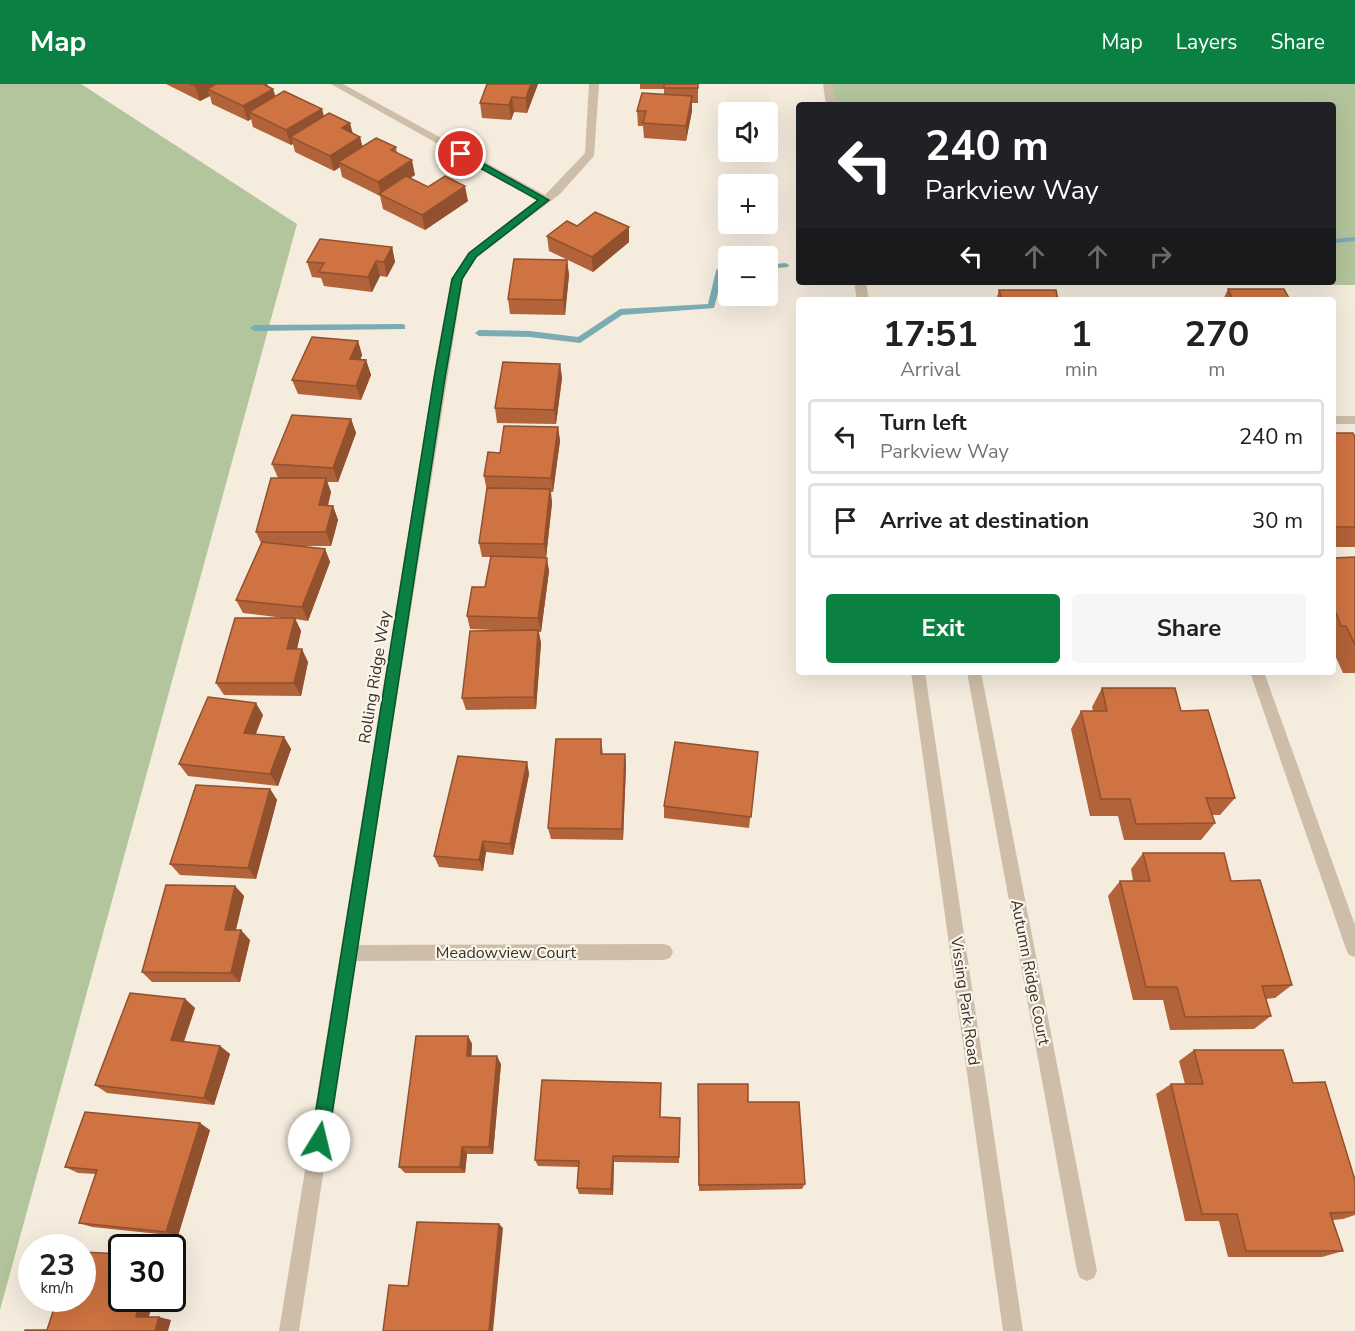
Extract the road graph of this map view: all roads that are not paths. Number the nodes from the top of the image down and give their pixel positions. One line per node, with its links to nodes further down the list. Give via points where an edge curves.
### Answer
1 (336, 84): 5 (street)
2 (594, 84): 5 (street, Rolling Ridge Way, via 590,154)
3 (828, 84): 4 (street)
4 (831, 102)
5 (544, 200): 13 (street, Rolling Ridge Way, via 472,255 457,279)
6 (1336, 420): 7 (street)
7 (1355, 420)
8 (918, 675): 16 (street, Vissing Park Road)
9 (975, 675): 14 (street, Autumn Ridge Court)
10 (1258, 675): 11 (street)
11 (1355, 949)
12 (664, 952): 13 (street, Meadowview Court)
13 (349, 953): 15 (street, Rolling Ridge Way)
14 (1087, 1271)
15 (289, 1331)
16 (1013, 1331)

